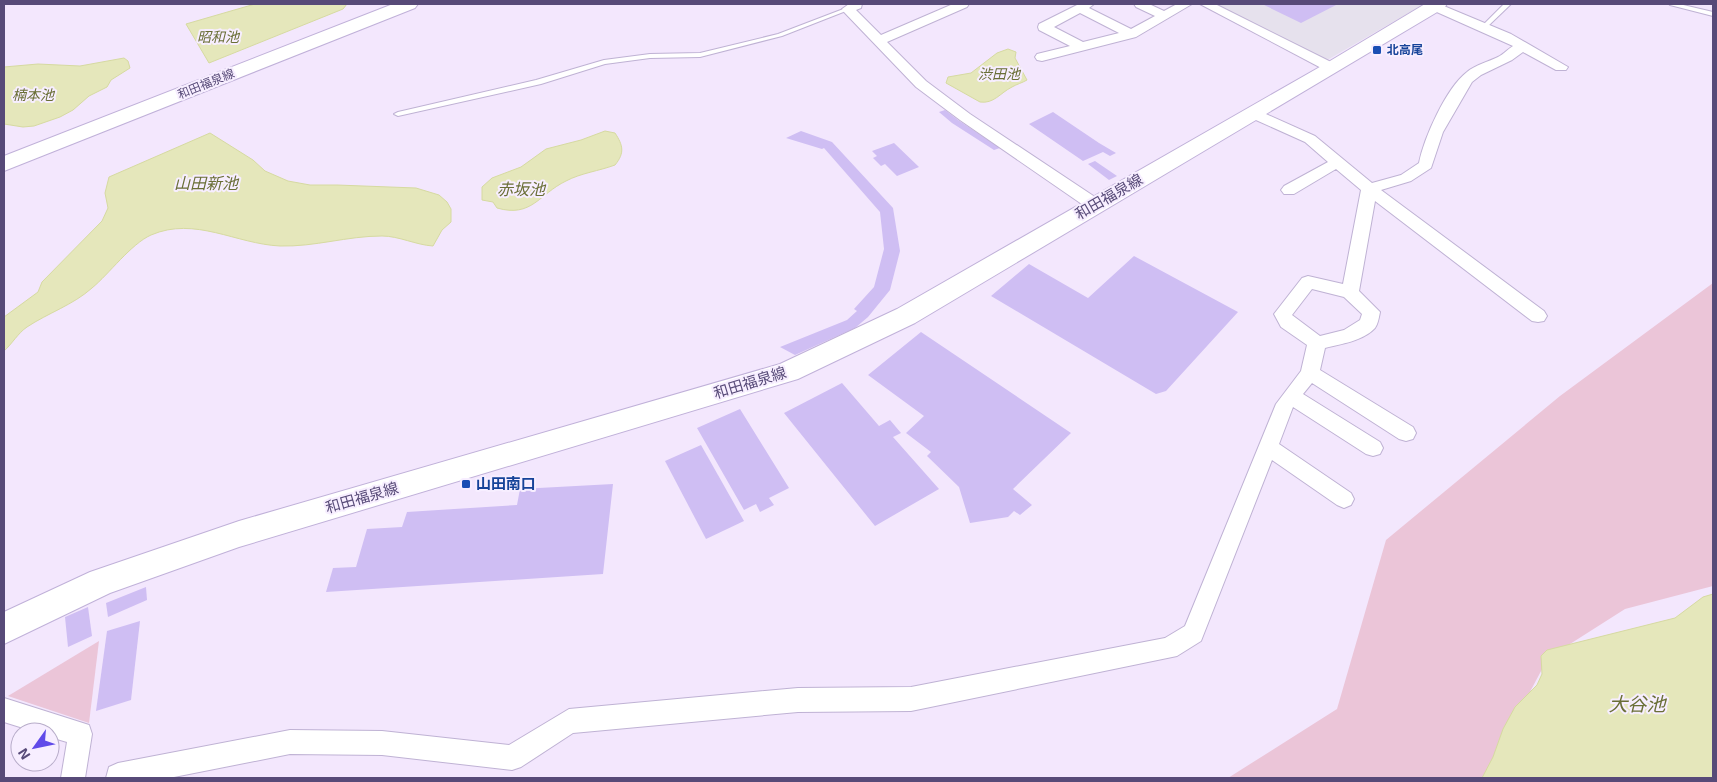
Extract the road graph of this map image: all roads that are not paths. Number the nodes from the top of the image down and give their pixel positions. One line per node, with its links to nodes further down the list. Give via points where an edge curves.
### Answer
1 (409, 4): 24 (main road, 和田福泉線)
2 (963, 4): 15 (street)
3 (1140, 4): 12 (street)
4 (1186, 4): 12 (street)
5 (1206, 4): 20 (street)
6 (1508, 4): 13 (lane)
7 (1672, 4): 11 (lane)
8 (1436, 5): 13 (street); 20 (main road, 和田福泉線)
9 (855, 6): 15 (street); 21 (lane, via 780,35 700,55 650,56 604,62 538,82)
10 (1083, 6): 14 (street); 16 (street, via 1044,27)
11 (1713, 14)
12 (1165, 16): 14 (street)
13 (1484, 27): 17 (street)
14 (1131, 34): 16 (street)
15 (878, 41): 27 (street, via 921,84)
16 (1082, 46): 18 (street)
17 (1524, 46): 19 (street); 25 (street, via 1507,59 1470,76 1460,88 1433,138 1426,165 1406,178)
18 (1042, 57)
19 (1561, 67)
20 (1332, 68): 22 (main road, 和田福泉線)
21 (398, 114)
22 (1252, 114): 23 (street, via 1310,139); 27 (main road, 和田福泉線)
23 (1338, 162): 25 (street); 26 (street)
24 (4, 164)
25 (1369, 189): 28 (street); 29 (street)
26 (1289, 190)
27 (1095, 206): 37 (main road, 和田福泉線, via 906,316 788,372 230,537 102,582)
28 (1350, 293): 30 (street, via 1372,312 1368,324 1349,335); 30 (street, via 1308,282 1283,314 1287,322)
29 (1538, 316)
30 (1317, 343): 31 (street)
31 (1310, 372): 32 (street); 33 (street)
32 (1291, 396): 34 (street); 35 (street)
33 (1406, 433)
34 (1268, 447): 36 (street); 39 (street, via 1193,633 1169,648 911,699 798,700 569,721 512,758 382,743 290,742)
35 (1373, 448)
36 (1344, 499)
37 (4, 629)
38 (4, 710): 40 (street, via 80,734)
39 (118, 776)
40 (73, 778)

